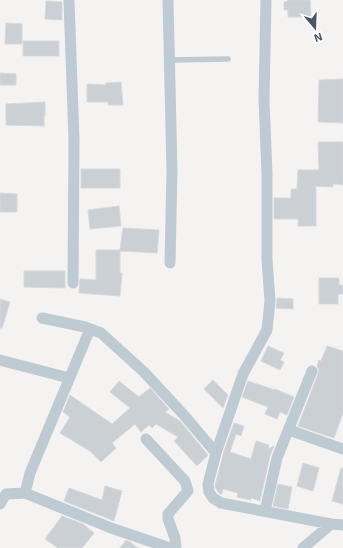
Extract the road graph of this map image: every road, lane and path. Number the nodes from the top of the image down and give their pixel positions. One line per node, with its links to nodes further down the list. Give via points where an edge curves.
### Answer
1 (69, 0): 7 (street, via 74,140)
2 (168, 0): 5 (street)
3 (266, 0): 16 (street, via 264,100 270,301 267,330 243,374)
4 (228, 58): 5 (lane)
5 (169, 60): 6 (street, via 172,171)
6 (170, 263)
7 (73, 283)
8 (42, 318): 9 (street)
9 (90, 329): 12 (street); 16 (street, via 100,333 144,372)
10 (0, 360): 12 (street)
11 (312, 371): 13 (street)
12 (69, 378): 17 (street)
13 (289, 430): 15 (street); 19 (street, via 277,458)
14 (146, 439): 23 (street, via 186,481 188,491 168,514)
15 (343, 449)
16 (216, 453): 19 (street, via 208,484 213,498 221,503)
17 (24, 493): 18 (street, via 6,494); 22 (street, via 111,528)
18 (0, 504)
19 (265, 511): 20 (street)
20 (331, 524): 21 (street); 24 (street)
21 (343, 525)
22 (170, 548)
23 (176, 548)
24 (303, 548)

